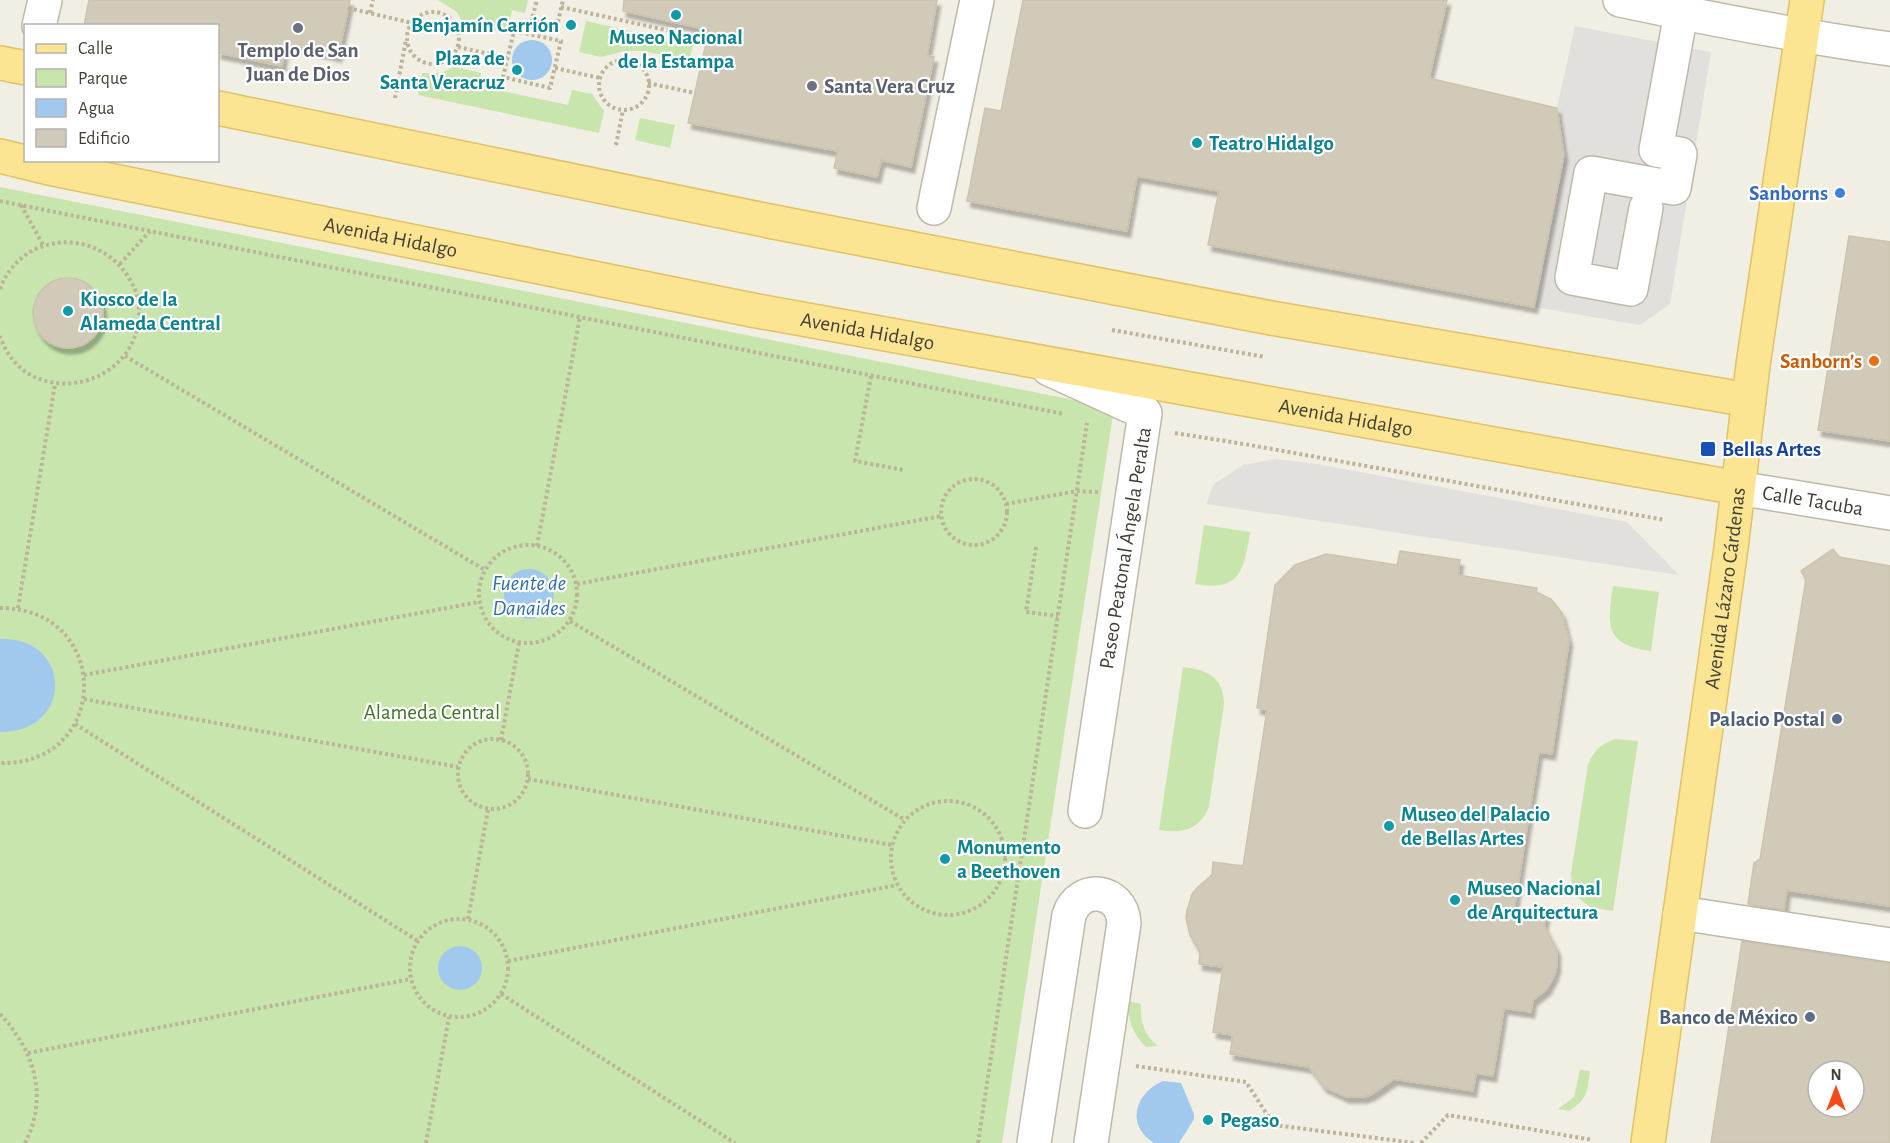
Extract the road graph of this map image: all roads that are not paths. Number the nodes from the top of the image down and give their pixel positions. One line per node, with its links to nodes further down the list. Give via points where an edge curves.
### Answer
1 (45, 0): 6 (street)
2 (977, 0): 15 (street)
3 (1620, 0): 5 (street)
4 (1807, 0): 7 (main road, Avenida Lázaro Cárdenas)
5 (1669, 7): 7 (street); 16 (street, via 1656,150 1680,154 1674,188 1591,173 1572,278 1631,289)
6 (39, 24)
7 (1802, 37): 8 (street); 18 (main road, Avenida Lázaro Cárdenas)
8 (1890, 49)
9 (0, 63): 10 (main road)
10 (24, 68)
11 (219, 108): 18 (main road, via 769,221 1271,318)
12 (0, 156): 13 (main road, Avenida Hidalgo)
13 (24, 162)
14 (25, 162): 17 (main road, Avenida Hidalgo, via 752,310)
15 (934, 208)
16 (1646, 208)
17 (1028, 360): 19 (main road, Avenida Hidalgo); 21 (street, Paseo Peatonal Ángela Peralta, via 1145,413)
18 (1749, 400): 19 (main road, Avenida Lázaro Cárdenas)
19 (1738, 489): 20 (street, Calle Tacuba); 22 (main road, Avenida Lázaro Cárdenas)
20 (1890, 513)
21 (1085, 811)
22 (1680, 913): 23 (street); 26 (main road, Avenida Lázaro Cárdenas)
23 (1890, 945)
24 (1034, 1143): 25 (street, via 1069,915 1083,897 1097,894 1118,904 1124,923)
25 (1091, 1143)
26 (1648, 1143)

